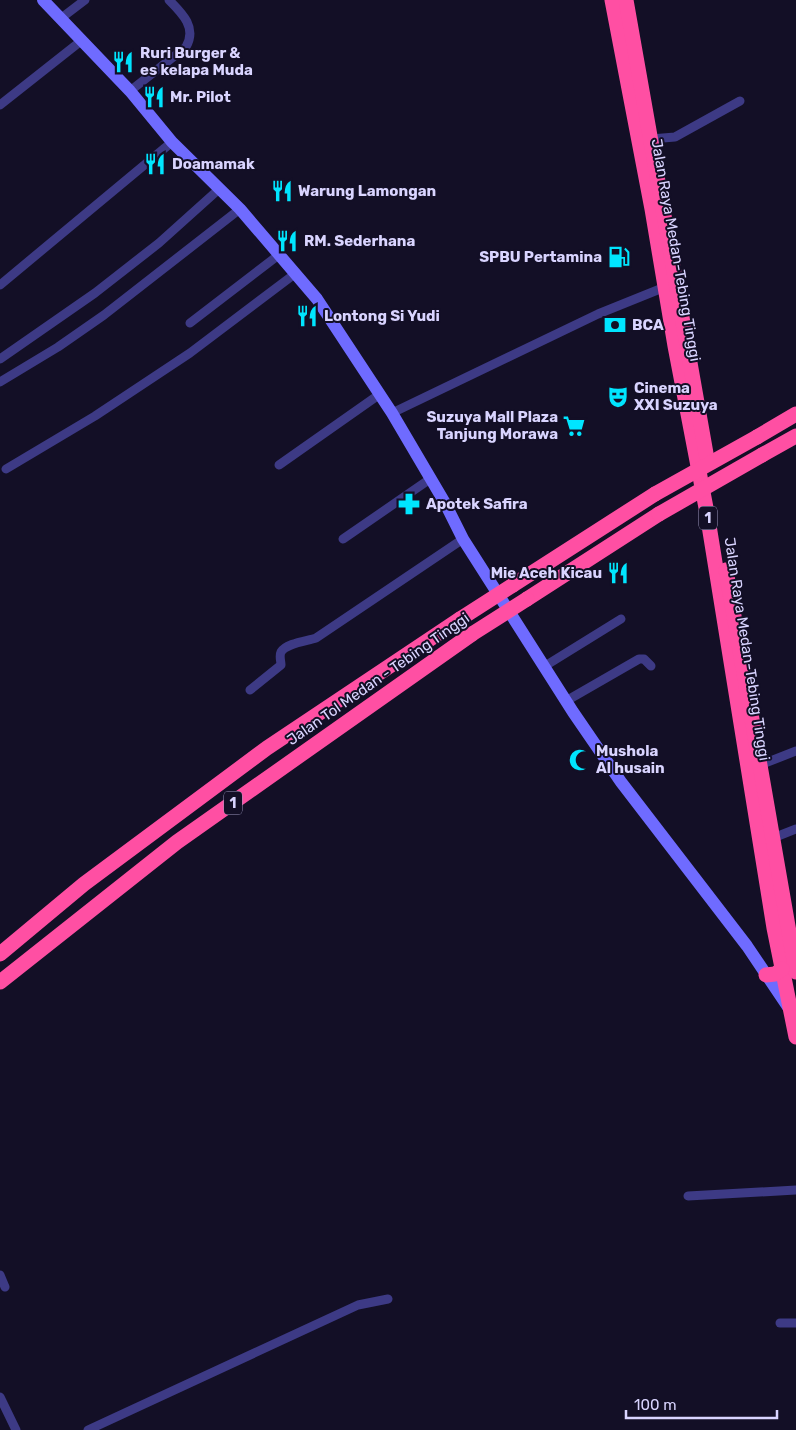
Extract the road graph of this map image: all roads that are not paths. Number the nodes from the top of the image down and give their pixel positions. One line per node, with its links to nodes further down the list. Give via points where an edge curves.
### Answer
1 (43, 0): 6 (main road)
2 (85, 0): 6 (street)
3 (170, 0): 8 (street, via 189,23 191,39 186,47)
4 (612, 0): 18 (highway, Jalan Raya Medan-Tebing Tinggi / 1)
5 (626, 0): 11 (highway, Jalan Raya Medan-Tebing Tinggi / 1)
6 (60, 19): 7 (main road)
7 (80, 41): 8 (main road); 10 (street)
8 (130, 91): 12 (main road)
9 (740, 101): 11 (street, via 675,137)
10 (0, 105)
11 (651, 139): 37 (highway, Jalan Raya Medan-Tebing Tinggi / 1)
12 (172, 142): 13 (main road); 17 (street)
13 (218, 190): 14 (main road); 20 (street, via 159,243 95,293)
14 (240, 209): 15 (main road); 21 (street, via 104,315)
15 (280, 254): 16 (main road); 19 (street)
16 (296, 273): 22 (main road, via 317,298); 27 (street, via 190,353 95,416)
17 (0, 285)
18 (665, 287): 23 (street, via 598,314); 41 (highway, Jalan Raya Medan-Tebing Tinggi / 1)
19 (190, 323)
20 (0, 360)
21 (0, 382)
22 (380, 394): 23 (main road); 26 (street)
23 (392, 413): 28 (main road)
24 (796, 414): 40 (highway, 1, bridge, via 655,494 267,748 84,884)
25 (796, 436): 43 (highway, Jalan Tol Medan - Tebing Tinggi / 1, bridge, via 659,514 472,634 177,842)
26 (279, 465)
27 (6, 469)
28 (430, 479): 29 (street); 30 (main road)
29 (343, 539)
30 (463, 539): 32 (main road); 34 (street, via 316,638 281,651 281,665)
31 (621, 620): 32 (street)
32 (545, 666): 35 (main road)
33 (651, 666): 35 (street, via 644,659 639,659)
34 (250, 690)
35 (566, 701): 42 (main road, via 621,782)
36 (796, 751): 37 (street)
37 (760, 765): 39 (highway, Jalan Raya Medan-Tebing Tinggi / 1)
38 (796, 829): 39 (street)
39 (773, 838): 41 (highway, Jalan Raya Medan-Tebing Tinggi / 1)
40 (0, 954)
41 (789, 970): 42 (highway); 44 (highway, Jalan Raya Medan-Tebing Tinggi / 1)
42 (766, 974): 44 (main road)
43 (0, 982)
44 (792, 1006): 45 (highway, Jalan Raya Medan-Tebing Tinggi / 1)
45 (796, 1038)
46 (796, 1190): 47 (street)
47 (688, 1196)
48 (0, 1275): 49 (street)
49 (5, 1287)
50 (388, 1300): 55 (street, via 358,1305)
51 (796, 1323): 52 (street)
52 (780, 1324)
53 (0, 1397): 54 (street)
54 (16, 1430)
55 (88, 1430)

